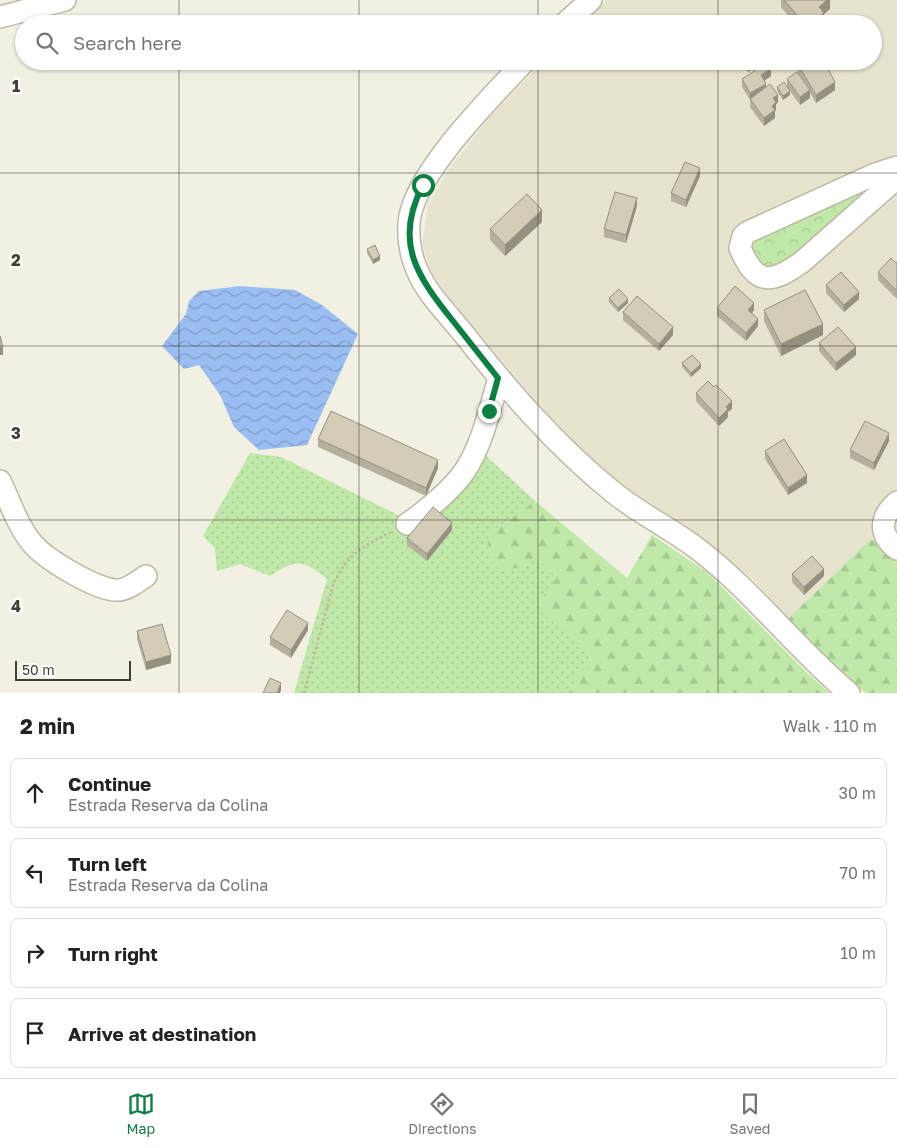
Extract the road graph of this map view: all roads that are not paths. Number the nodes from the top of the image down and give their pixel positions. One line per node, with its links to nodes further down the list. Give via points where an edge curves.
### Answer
1 (65, 0): 4 (street)
2 (591, 0): 3 (street)
3 (574, 15)
4 (0, 17)
5 (517, 70): 8 (street, via 462,129 435,166 414,201 409,223 410,250 418,272)
6 (897, 167): 7 (street, via 748,232 743,236 740,248 751,270 757,275 772,278 789,271)
7 (897, 178)
8 (498, 378): 11 (street, via 482,435 466,470 431,506); 14 (street, via 573,458 615,494 699,550)
9 (0, 481): 13 (street, via 22,529 32,544 48,558 110,590 129,587)
10 (897, 502): 12 (street, via 885,514 883,522 886,536)
11 (407, 524)
12 (897, 549)
13 (146, 576)
14 (848, 693)

